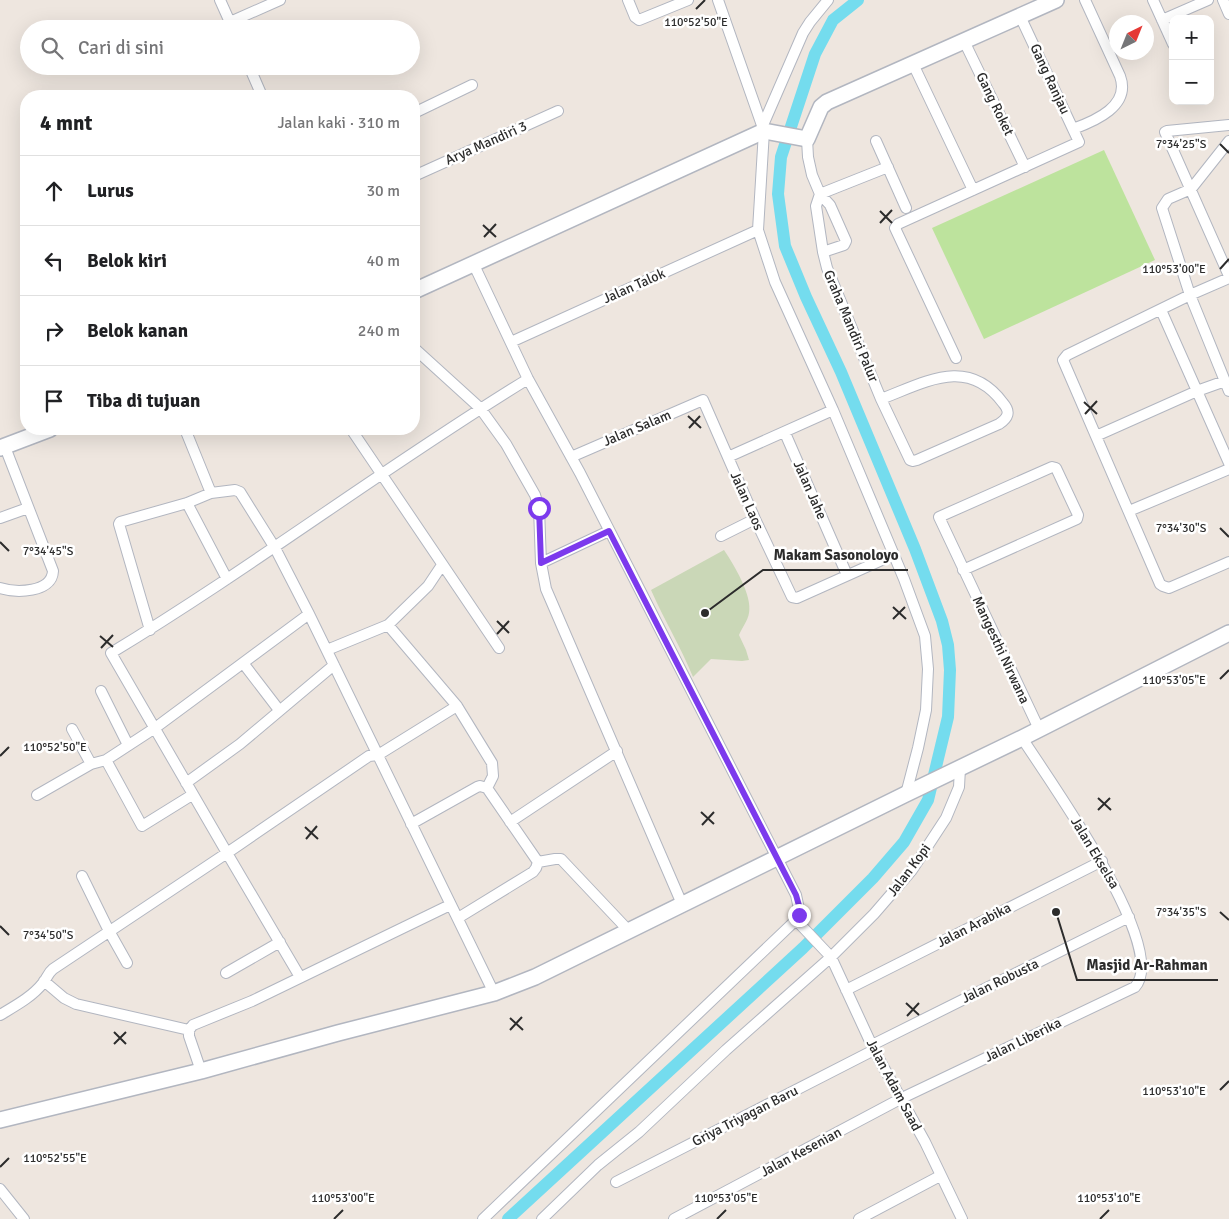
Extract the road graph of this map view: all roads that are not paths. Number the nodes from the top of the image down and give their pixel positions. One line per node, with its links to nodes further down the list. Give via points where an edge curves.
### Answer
1 (220, 0): 14 (street)
2 (280, 0): 15 (street)
3 (628, 0): 4 (street, via 638,20)
4 (688, 0)
5 (718, 0): 26 (street)
6 (828, 0): 26 (street, via 803,33)
7 (1056, 0): 13 (main road)
8 (1085, 0): 27 (street, via 1123,89 1107,113)
9 (1153, 0): 16 (street)
10 (1208, 0): 16 (street)
11 (1223, 0): 12 (street)
12 (1229, 14)
13 (1020, 16): 18 (main road); 27 (street, Gang Ranjau)
14 (229, 20)
15 (241, 20)
16 (1162, 20): 17 (street)
17 (1169, 35)
18 (964, 40): 19 (main road); 32 (street, Gang Roket)
19 (913, 64): 28 (main road, via 827,102); 35 (street)
20 (253, 75): 22 (street)
21 (472, 85): 23 (street)
22 (259, 90)
23 (420, 110)
24 (558, 111): 33 (street, Arya Mandiri 3)
25 (1229, 125): 34 (street, via 1166,132)
26 (766, 129): 28 (main road); 38 (street); 40 (main road)
27 (1073, 129): 32 (street, Gang Ranjau, via 1079,142)
28 (804, 138): 36 (street, Graha Mandiri Palur, via 811,172)
29 (1229, 141): 34 (street)
30 (876, 142): 31 (street)
31 (888, 167): 36 (street); 37 (street)
32 (1025, 167): 35 (street)
33 (420, 173)
34 (1191, 189): 41 (street); 43 (street, via 1168,199 1162,208)
35 (973, 190): 47 (street, via 895,228)
36 (820, 194): 39 (street, Graha Mandiri Palur, via 816,206); 39 (street, Graha Mandiri Palur, via 830,204 846,241 844,245)
37 (906, 208)
38 (758, 230): 45 (street, Jalan Talok); 55 (street, via 775,282)
39 (823, 252): 52 (street, Graha Mandiri Palur)
40 (474, 265): 42 (main road); 45 (street)
41 (1229, 277): 43 (street)
42 (420, 288)
43 (1190, 295): 44 (street); 49 (street)
44 (1161, 310): 50 (street); 60 (street, via 1064,357 1063,363)
45 (510, 342): 48 (street)
46 (420, 353): 54 (street)
47 (956, 358)
48 (528, 379): 54 (street); 62 (street)
49 (1225, 381): 50 (street); 51 (street)
50 (1197, 391): 60 (street); 64 (street)
51 (1229, 391)
52 (881, 399): 52 (street, Graha Mandiri Palur, via 913,462 999,424 1008,412 988,386 953,375)
53 (703, 400): 62 (street, Jalan Salam); 63 (street, Jalan Laos)
54 (480, 408): 66 (street); 78 (street, via 506,444 535,495 539,508)
55 (833, 410): 56 (street); 76 (street)
56 (785, 433): 63 (street); 81 (street, Jalan Jahe)
57 (34, 435): 61 (main road)
58 (187, 435): 67 (street)
59 (355, 435): 66 (street)
60 (1096, 436): 70 (street)
61 (2, 448): 69 (street)
62 (571, 457): 73 (street)
63 (728, 457): 72 (street, Jalan Laos)
64 (1229, 463)
65 (1229, 469): 70 (street)
66 (381, 475): 75 (street); 79 (street)
67 (211, 494): 68 (street); 75 (street, via 240,492)
68 (187, 503): 82 (street); 86 (street, via 119,524)
69 (28, 508): 71 (street); 83 (street, via 53,577 48,583 31,590 20,592)
70 (1129, 511): 77 (street, via 1163,586 1169,588)
71 (0, 518)
72 (755, 519): 74 (street); 81 (street, Jalan Laos, via 790,595 795,598)
73 (609, 531): 78 (street); 113 (street)
74 (721, 536)
75 (275, 548): 82 (street); 84 (street)
76 (893, 555): 81 (street); 107 (street, via 925,636 928,669 926,710)
77 (1229, 562)
78 (541, 563): 100 (street, via 551,604)
79 (442, 565): 85 (street, via 428,586); 88 (street)
80 (963, 570): 80 (street, Mangesthi Nirwana, via 1077,519 1056,468 939,517); 97 (street, Mangesthi Nirwana)
81 (847, 575)
82 (227, 579): 86 (street)
83 (0, 588)
84 (309, 614): 89 (street); 90 (street)
85 (388, 624): 89 (street); 93 (street)
86 (150, 630): 95 (street, via 111,653)
87 (1229, 633): 97 (main road)
88 (499, 648)
89 (326, 650): 91 (street)
90 (243, 663): 94 (street); 95 (street)
91 (334, 665): 94 (street); 101 (street)
92 (102, 691): 99 (street)
93 (456, 706): 101 (street); 106 (street, via 492,763 493,776)
94 (279, 710): 105 (street, via 240,744)
95 (155, 728): 99 (street); 105 (street)
96 (72, 729): 103 (street)
97 (1039, 729): 98 (main road)
98 (1022, 738): 104 (main road); 114 (street, Jalan Ekselsa)
99 (128, 746): 102 (street)
100 (617, 751): 110 (street); 117 (street)
101 (378, 755): 111 (street); 112 (street, via 369,756)
102 (106, 760): 103 (street); 109 (street, via 142,826)
103 (91, 764): 108 (street)
104 (958, 769): 107 (main road); 125 (street, Jalan Kopi, via 959,787 946,818 912,870 874,914)
105 (186, 783): 109 (street)
106 (487, 788): 110 (street); 111 (street, via 477,787)
107 (910, 792): 113 (main road)
108 (37, 795)
109 (192, 795): 112 (street)
110 (510, 822): 115 (street)
111 (411, 824): 118 (street)
112 (226, 853): 122 (street); 124 (street)
113 (778, 858): 117 (main road); 121 (street, via 798,903)
114 (1102, 861): 119 (street, Jalan Ekselsa); 131 (street, Jalan Arabika)
115 (538, 862): 120 (street, via 534,872); 123 (street, via 555,858 561,860)
116 (82, 876): 122 (street)
117 (682, 904): 123 (main road)
118 (450, 905): 120 (street); 128 (street)
119 (1129, 917): 129 (street, Jalan Ekselsa, via 1140,948); 135 (street, Jalan Robusta)
120 (458, 918): 132 (street)
121 (798, 922): 125 (street, Jalan Adam Saad); 144 (street)
122 (109, 931): 126 (street); 130 (street, via 53,969)
123 (629, 931): 132 (main road, via 535,977)
124 (280, 942): 127 (street); 128 (street)
125 (828, 954): 131 (street, Jalan Adam Saad); 145 (street, Jalan Kopi)
126 (127, 963)
127 (226, 972)
128 (300, 977): 134 (street, via 252,1001 198,1021)
129 (1141, 978): 137 (street, Jalan Liberika, via 1135,986)
130 (42, 984): 133 (street); 134 (street, via 76,1004)
131 (846, 990): 135 (street, Jalan Adam Saad)
132 (494, 993): 136 (main road)
133 (0, 1016)
134 (189, 1030): 136 (street)
135 (873, 1047): 137 (street, Jalan Adam Saad); 140 (street, Griya Triyagan Baru)
136 (201, 1071): 138 (main road)
137 (902, 1098): 139 (street, Jalan Adam Saad); 146 (street, Jalan Kesenian)
138 (0, 1120)
139 (940, 1176): 142 (street, Jalan Adam Saad); 147 (street)
140 (616, 1182)
141 (0, 1189): 143 (street)
142 (961, 1218)
143 (24, 1219)
144 (483, 1219)
145 (542, 1219)
146 (674, 1219)
147 (859, 1219)

